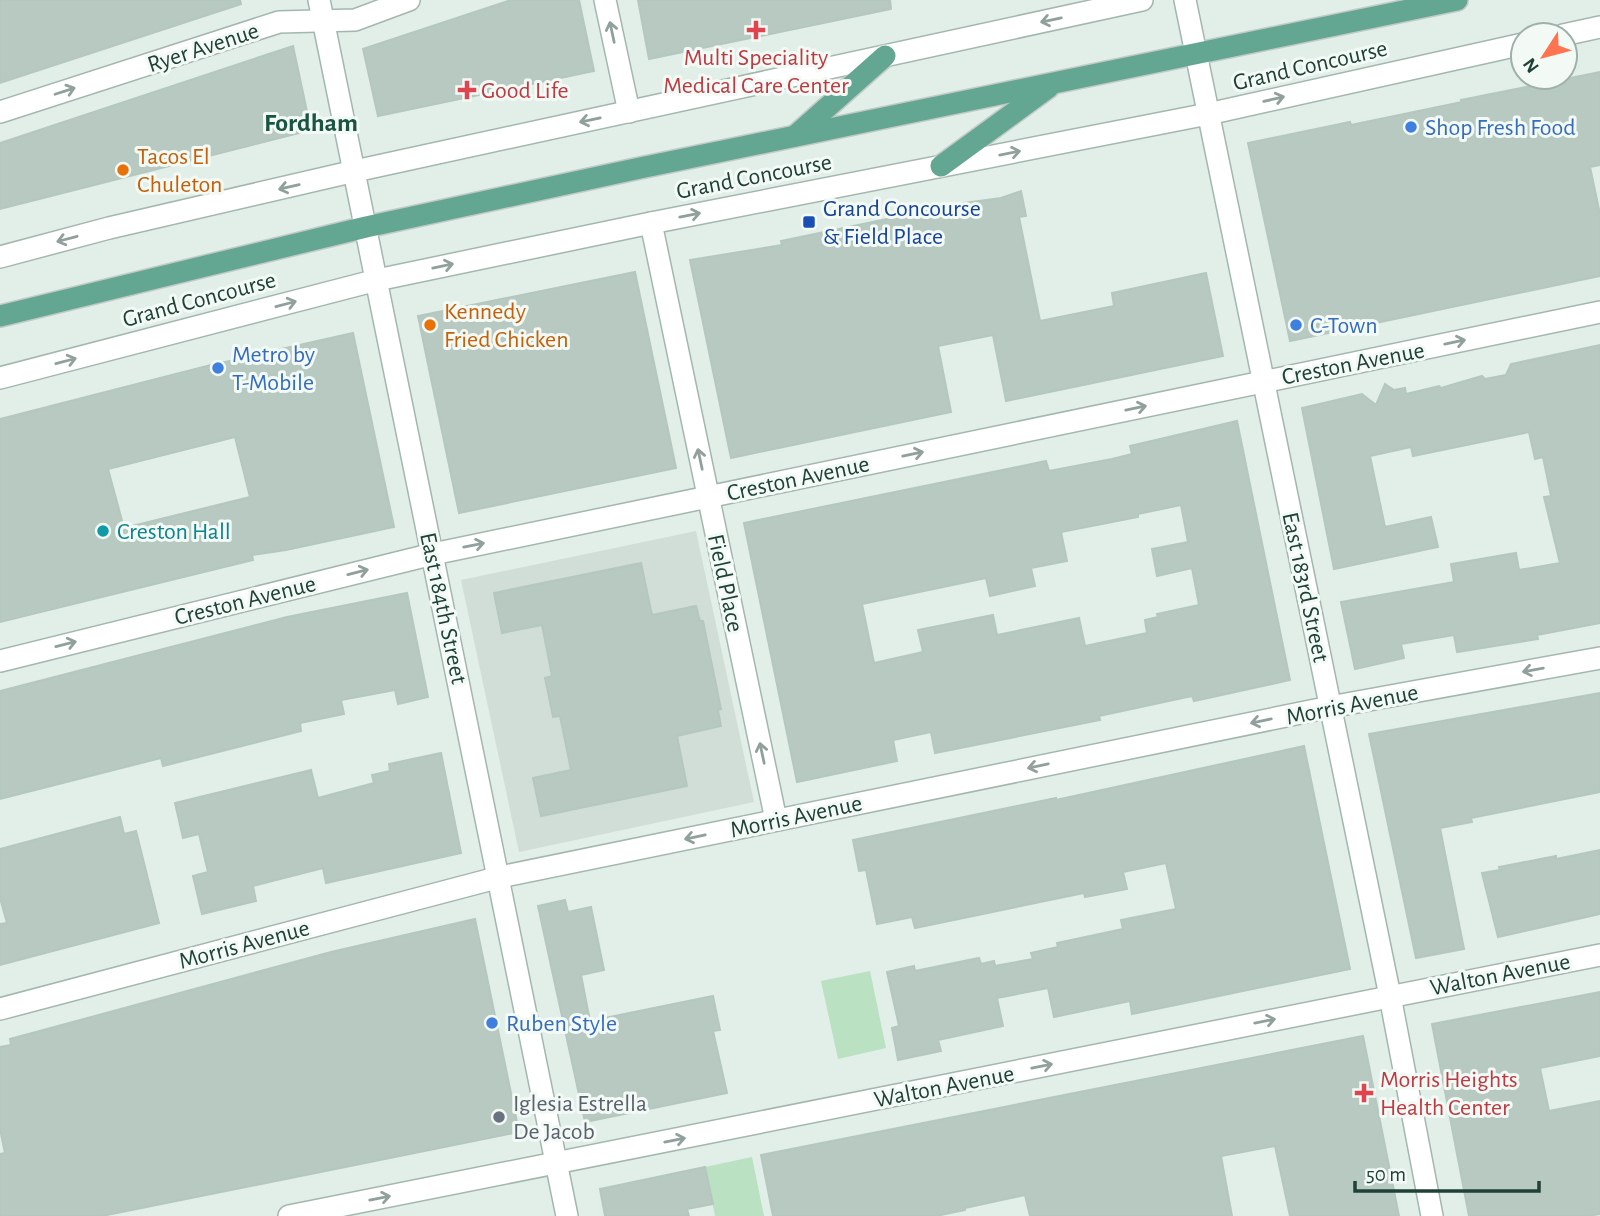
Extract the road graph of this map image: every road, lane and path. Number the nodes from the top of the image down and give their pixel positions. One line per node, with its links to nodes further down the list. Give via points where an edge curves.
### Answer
1 (409, 0): 6 (street, Ryer Avenue, via 355,20)
2 (605, 0): 14 (street, one-way to 2)
3 (1142, 0): 11 (street, one-way to 11)
4 (1185, 0): 10 (street, East 183rd Street)
5 (1457, 0): 10 (main road, Grand Concourse)
6 (322, 10): 13 (street, Ryer Avenue, one-way to 6); 18 (street, East 184th Street)
7 (1600, 27): 8 (street)
8 (1579, 32)
9 (1509, 47): 15 (street, Grand Concourse, one-way to 9)
10 (1196, 53): 12 (main road, Grand Concourse); 15 (street, East 183rd Street)
11 (885, 56): 14 (street); 16 (main road)
12 (1057, 82): 16 (main road, Grand Concourse); 17 (main road)
13 (0, 112)
14 (629, 112): 18 (street, one-way to 18)
15 (1208, 114): 17 (street, Grand Concourse, one-way to 15); 26 (street, East 183rd Street)
16 (794, 137): 20 (main road, Grand Concourse)
17 (941, 166): 19 (street, Grand Concourse, one-way to 17)
18 (355, 172): 20 (street, East 184th Street); 21 (street, one-way to 21)
19 (650, 223): 22 (street, Grand Concourse, one-way to 19); 27 (street, Field Place, one-way to 19)
20 (366, 227): 22 (street, East 184th Street); 24 (main road, Grand Concourse)
21 (0, 257)
22 (377, 280): 25 (street, Grand Concourse, one-way to 22); 28 (street, East 184th Street)
23 (1600, 312): 26 (street, Creston Avenue, one-way to 23)
24 (0, 316)
25 (0, 378)
26 (1263, 381): 27 (street, Creston Avenue, one-way to 26); 31 (street, East 183rd Street)
27 (708, 497): 28 (street, Creston Avenue, one-way to 27); 32 (street, Field Place, one-way to 27)
28 (433, 554): 30 (street, Creston Avenue, one-way to 28); 33 (street, East 184th Street)
29 (1600, 658): 31 (street, Morris Avenue, one-way to 31)
30 (0, 661)
31 (1330, 707): 32 (street, Morris Avenue, one-way to 32); 35 (street, East 183rd Street)
32 (776, 820): 33 (street, Morris Avenue, one-way to 33)
33 (500, 877): 36 (street, Morris Avenue); 37 (street, East 184th Street)
34 (1600, 955): 35 (street, Walton Avenue)
35 (1390, 996): 37 (street, Walton Avenue, one-way to 35); 40 (street, East 183rd Street)
36 (0, 1009)
37 (556, 1164): 38 (street, Walton Avenue, one-way to 37); 39 (street, East 184th Street)
38 (289, 1216)
39 (567, 1216)
40 (1432, 1216)

